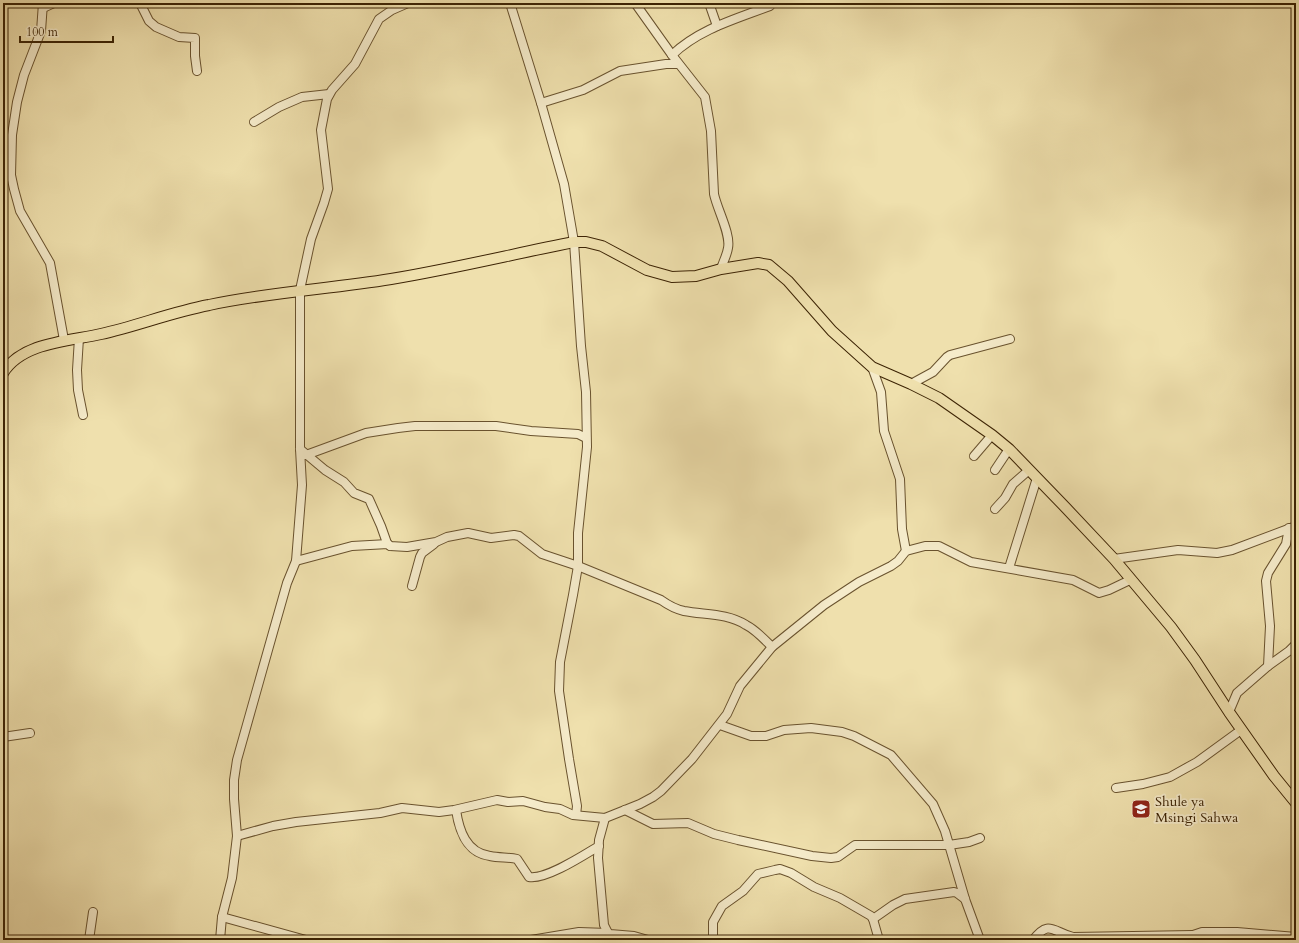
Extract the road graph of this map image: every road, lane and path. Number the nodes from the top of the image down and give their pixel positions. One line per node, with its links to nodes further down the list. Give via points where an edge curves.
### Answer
1 (54, 3): 7 (street)
2 (140, 3): 12 (street, via 149,21 156,27 179,37 195,38)
3 (408, 3): 13 (street, via 379,19 355,64)
4 (510, 3): 14 (street)
5 (635, 3): 10 (street)
6 (709, 3): 9 (street)
7 (43, 5): 21 (street, via 41,31 24,75 17,102 12,135 12,175 20,211 50,263)
8 (770, 6): 9 (street)
9 (716, 26): 10 (street, via 685,43)
10 (672, 55): 11 (street)
11 (678, 64): 14 (street, via 620,71 583,90); 17 (street, via 705,97 711,131 714,194 728,237 728,247)
12 (197, 71)
13 (329, 94): 15 (street, via 302,97); 18 (street, via 321,130 328,189 311,239)
14 (541, 103): 16 (street, via 564,184)
15 (254, 122)
16 (574, 242): 17 (main road, via 602,246 647,270 672,277 696,276); 18 (main road, via 390,279); 27 (street, via 586,392)
17 (721, 269): 22 (main road, via 758,263 775,268 832,331)
18 (300, 290): 19 (main road, via 208,305); 29 (street)
19 (79, 338): 21 (main road); 25 (street, via 78,390)
20 (1010, 339): 24 (street, via 950,355 933,372)
21 (64, 340): 23 (main road, via 30,351 17,359)
22 (872, 367): 24 (main road); 38 (street, via 881,392 884,431 900,479 902,529)
23 (3, 373)
24 (911, 384): 26 (main road, via 946,402)
25 (83, 415)
26 (992, 435): 28 (main road); 30 (street)
27 (586, 438): 29 (street, via 578,434 496,426 415,426 366,434); 41 (street, via 578,533)
28 (1009, 449): 31 (street); 32 (main road)
29 (303, 452): 37 (street, via 354,492 369,499); 40 (street)
30 (974, 456)
31 (995, 470)
32 (1029, 470): 33 (main road); 34 (street, via 1011,486)
33 (1038, 478): 39 (main road); 42 (street)
34 (995, 509)
35 (1292, 527): 39 (street, via 1223,552 1178,550); 47 (street, via 1266,581 1270,626)
36 (436, 542): 37 (street, via 408,547); 41 (street, via 468,533 491,538 514,534 542,554); 44 (street, via 422,552)
37 (390, 546): 40 (street, via 352,546)
38 (906, 551): 42 (street, via 925,546 939,546 971,562); 46 (street, via 891,566 859,582 824,605)
39 (1114, 559): 43 (main road)
40 (296, 560): 59 (street, via 287,583 238,755 234,780)
41 (578, 566): 46 (street, via 683,611 737,620 747,625); 57 (street, via 559,674 559,691 577,806)
42 (1009, 568): 43 (street, via 1073,580 1099,593)
43 (1130, 580): 48 (main road, via 1171,627)
44 (412, 586)
45 (1296, 644): 47 (street)
46 (772, 647): 49 (street, via 740,686)
47 (1268, 666): 48 (street, via 1237,694)
48 (1229, 712): 50 (main road)
49 (720, 725): 56 (street, via 661,791 645,802); 61 (street, via 751,736 766,736 784,730 810,728 842,732 884,750 898,762 933,804)
50 (1241, 730): 53 (street, via 1197,762 1170,777); 54 (main road)
51 (30, 733): 52 (street)
52 (3, 738)
53 (1116, 788)
54 (1296, 803)
55 (456, 810): 57 (street, via 497,800 523,801); 59 (street, via 436,812 402,808 273,826); 62 (street, via 458,826 473,849 489,856 517,859 529,877 535,878 565,866)
56 (625, 810): 58 (street); 61 (street, via 654,824 688,823 714,834 812,856 838,857 856,846)
57 (576, 815): 58 (street)
58 (605, 818): 62 (street)
59 (237, 836): 65 (street, via 232,878)
60 (980, 838): 61 (street)
61 (949, 845): 63 (street)
62 (599, 846): 67 (street, via 602,915)
63 (965, 899): 66 (street, via 954,892 909,898 893,905); 78 (street)
64 (93, 912): 71 (street)
65 (222, 917): 72 (street); 73 (street)
66 (873, 919): 76 (street, via 840,898 814,887 791,873 775,870 758,874 743,891 722,906 712,922); 77 (street)
67 (608, 933): 74 (street, via 579,932); 75 (street)
68 (1235, 936): 69 (street, via 1202,932); 70 (street)
69 (1191, 937): 79 (street, via 1073,937 1057,930 1044,929)
70 (1296, 937)
71 (89, 940)
72 (220, 940)
73 (306, 940)
74 (531, 940)
75 (648, 940)
76 (713, 940)
77 (879, 940)
78 (980, 940)
79 (1033, 940)

